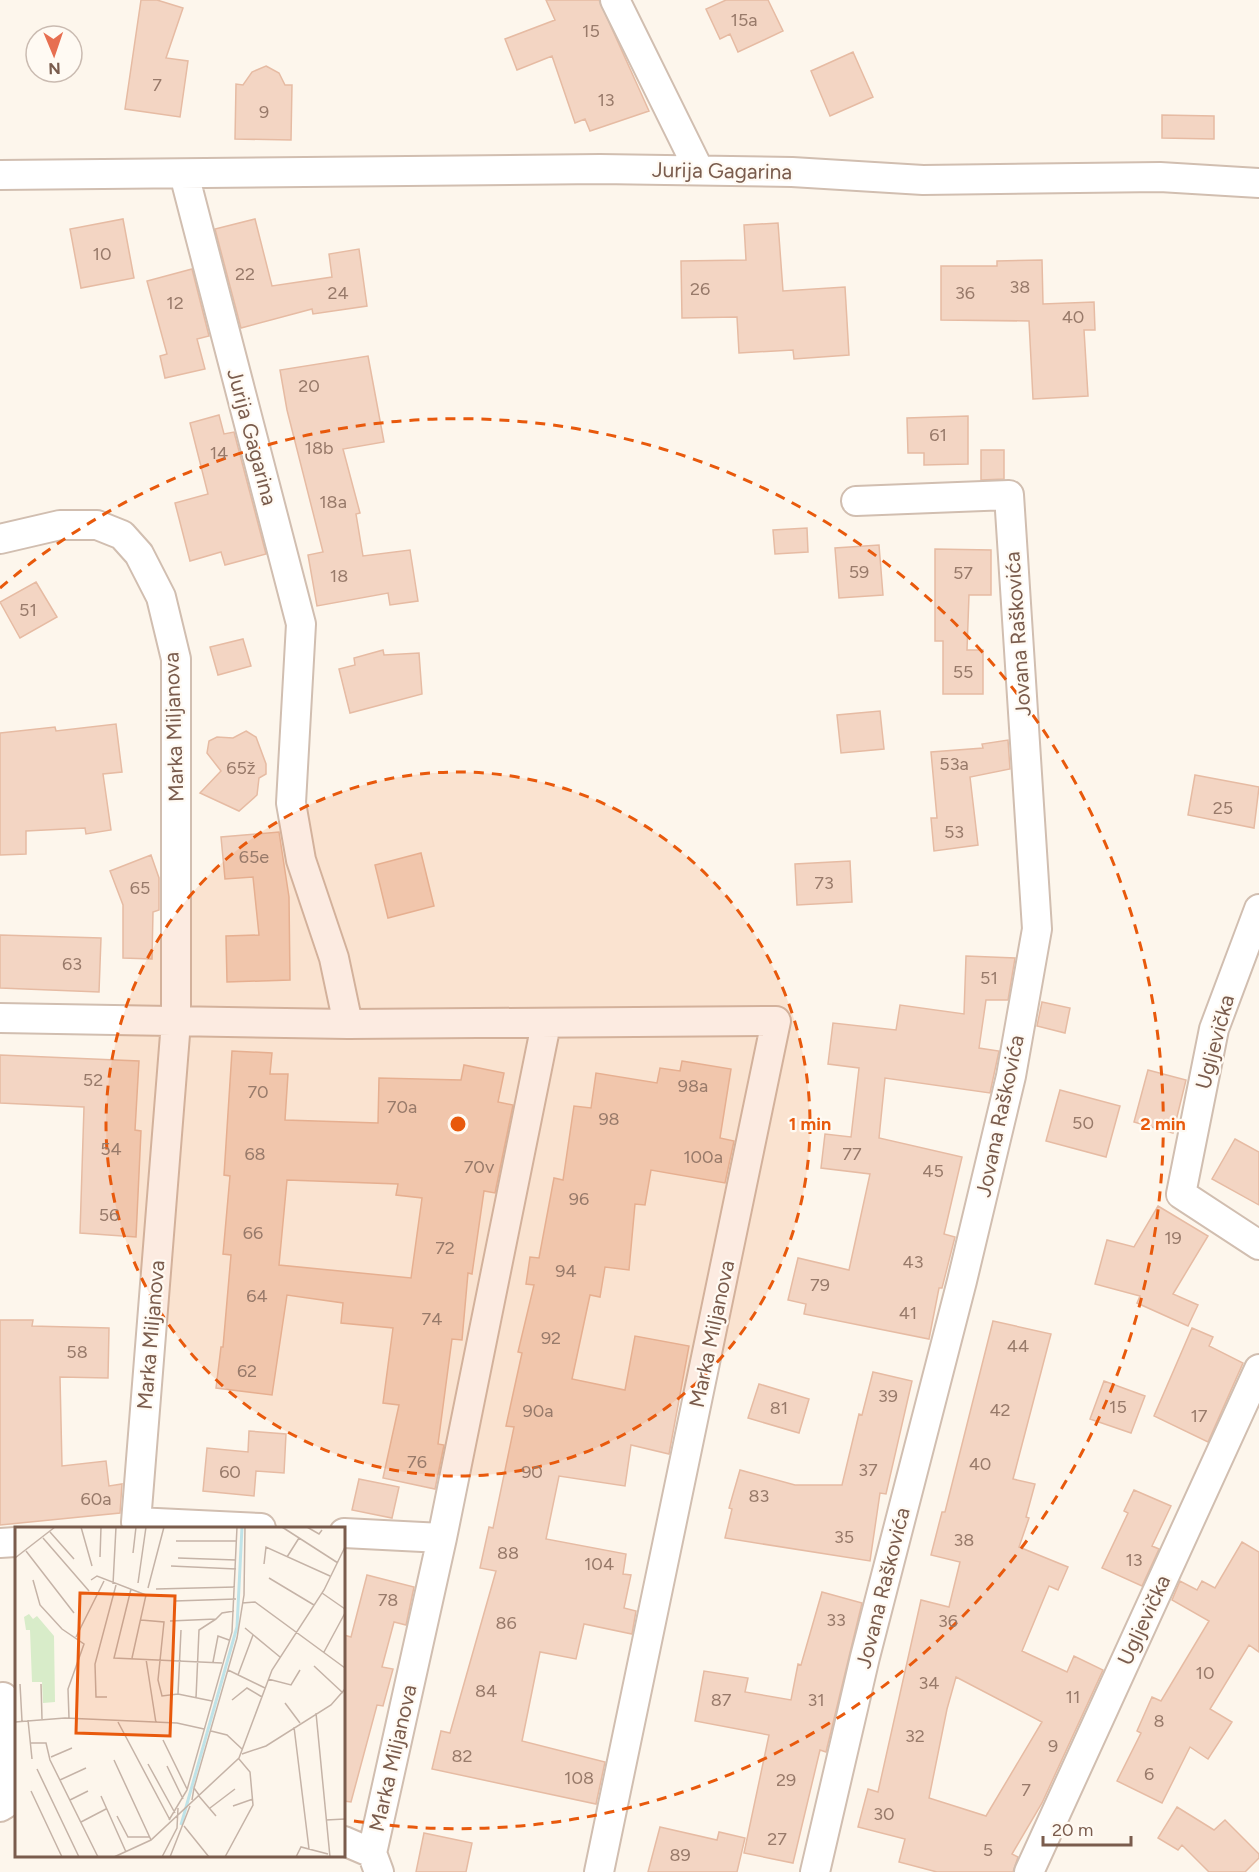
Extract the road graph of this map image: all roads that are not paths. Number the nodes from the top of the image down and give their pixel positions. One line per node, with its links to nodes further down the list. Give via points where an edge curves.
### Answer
1 (615, 0): 2 (street)
2 (699, 170): 3 (street, Jurija Gagarina); 5 (street, Jurija Gagarina, via 922,180 1160,177)
3 (184, 174): 4 (street, Jurija Gagarina); 11 (street, Jurija Gagarina, via 302,624 291,802 301,860 334,958)
4 (0, 175)
5 (1259, 183)
6 (856, 501): 25 (street, Jovana Raškovića, via 1009,495 1037,929 1011,1076 864,1657)
7 (0, 538): 10 (street, Marka Miljanova, via 60,525 97,525 122,535 140,554 161,597 176,659)
8 (1259, 909): 13 (street, Ugljevička, via 1214,1029 1181,1194)
9 (0, 1018): 10 (street, Marka Miljanova)
10 (176, 1022): 11 (street, Marka Miljanova); 15 (street, Marka Miljanova, via 136,1522)
11 (348, 1024): 12 (street, Marka Miljanova)
12 (546, 1024): 17 (street, Marka Miljanova); 24 (street, Marka Miljanova, via 776,1021)
13 (1259, 1245)
14 (1259, 1369): 26 (street, Ugljevička)
15 (240, 1527)
16 (345, 1533): 17 (street)
17 (442, 1538): 23 (street, Marka Miljanova)
18 (15, 1542): 19 (street)
19 (0, 1544)
20 (3, 1697): 21 (street, via 8,1789 6,1804)
21 (0, 1807)
22 (345, 1842): 23 (street)
23 (375, 1862)
24 (599, 1872)
25 (815, 1872)
26 (1029, 1872)

